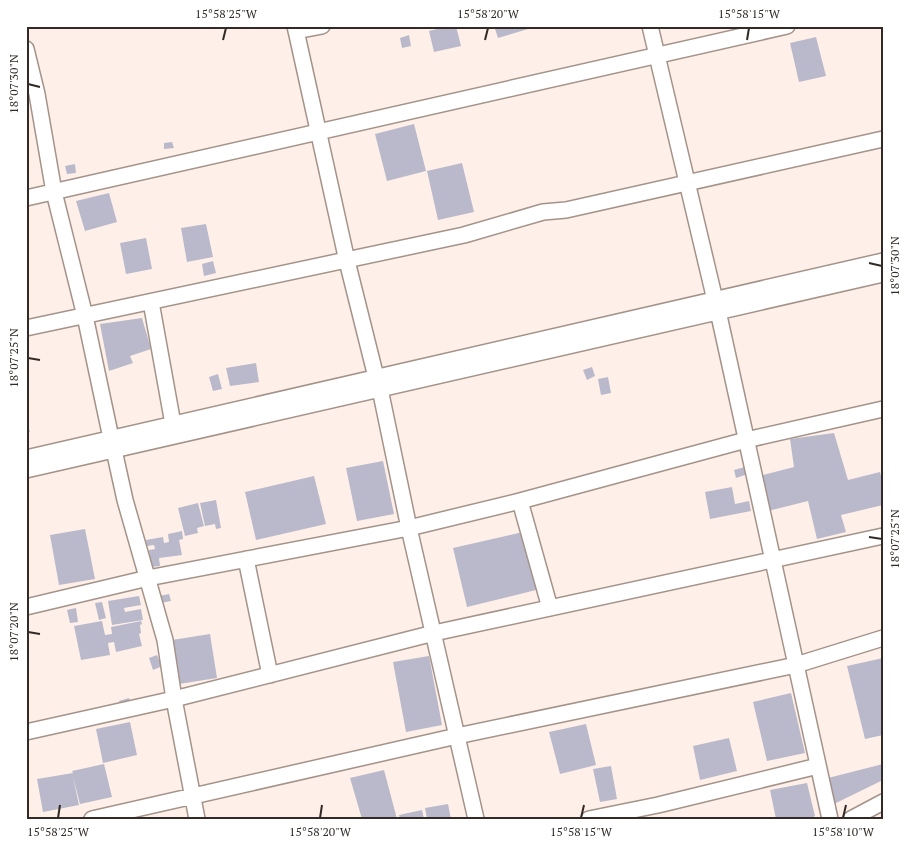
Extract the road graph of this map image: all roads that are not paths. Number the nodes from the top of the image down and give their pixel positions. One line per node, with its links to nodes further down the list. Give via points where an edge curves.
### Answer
1 (322, 26): 4 (street)
2 (650, 26): 6 (street)
3 (787, 26): 6 (street)
4 (295, 29): 8 (street)
5 (26, 49): 7 (street)
6 (657, 56): 8 (street); 10 (street)
7 (32, 95): 11 (street)
8 (319, 132): 11 (street); 13 (street)
9 (883, 139): 10 (street)
10 (686, 182): 13 (street, via 566,210 543,212 464,235); 17 (street)
11 (54, 192): 12 (street); 18 (street)
12 (26, 198)
13 (347, 261): 16 (street); 20 (street)
14 (883, 261): 17 (street)
15 (883, 274): 17 (street)
16 (151, 302): 18 (street); 22 (street)
17 (716, 306): 20 (street); 23 (street)
18 (85, 316): 19 (street); 24 (street)
19 (26, 328)
20 (378, 383): 22 (street); 24 (street); 28 (street)
21 (883, 409): 23 (street)
22 (173, 424): 24 (street)
23 (746, 440): 27 (street); 31 (street)
24 (112, 444): 25 (street); 26 (street); 32 (street)
25 (26, 458)
26 (26, 470)
27 (520, 501): 28 (street); 34 (street)
28 (410, 528): 30 (street); 35 (street)
29 (883, 536): 31 (street)
30 (246, 559): 32 (street); 38 (street)
31 (774, 559): 34 (street); 37 (street)
32 (148, 578): 33 (street); 39 (street, via 165,640)
33 (26, 607)
34 (550, 608): 35 (street)
35 (434, 633): 38 (street); 41 (street)
36 (883, 638): 37 (street)
37 (796, 665): 41 (street); 42 (street)
38 (270, 675): 39 (street)
39 (174, 699): 40 (street); 43 (street)
40 (26, 732)
41 (457, 736): 43 (street); 47 (street)
42 (818, 766): 48 (street, via 658,806); 49 (street)
43 (192, 796): 45 (street); 46 (street)
44 (883, 802): 50 (street)
45 (92, 819)
46 (197, 819)
47 (476, 819)
48 (589, 819)
49 (830, 819)
50 (851, 819)

